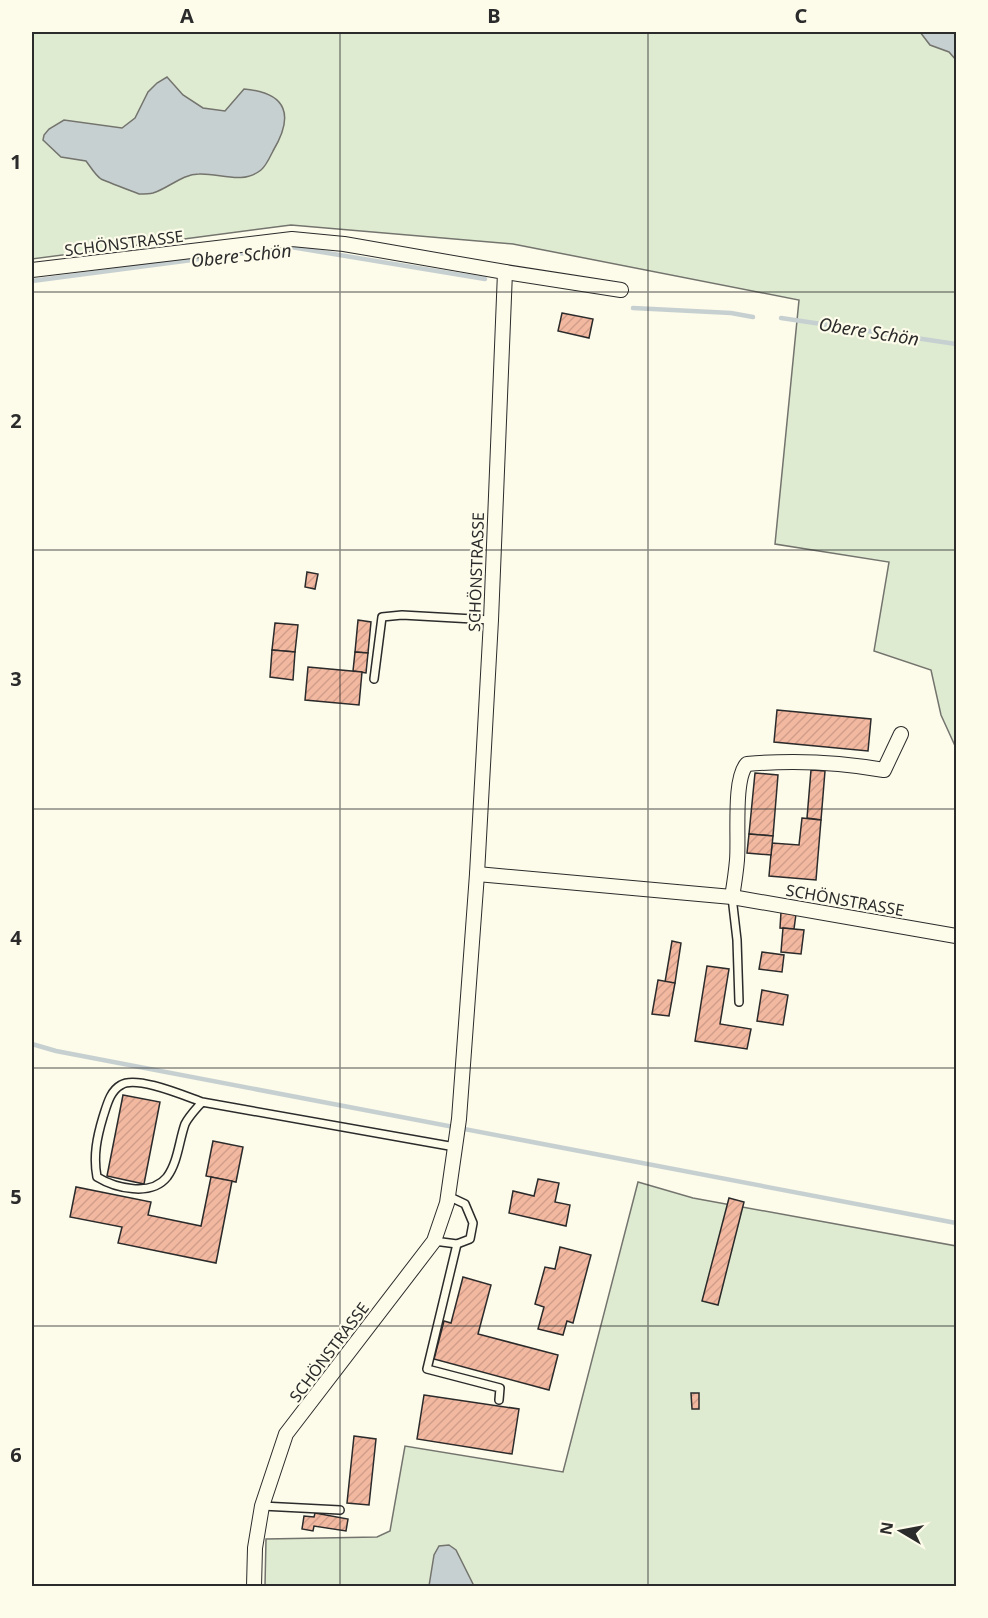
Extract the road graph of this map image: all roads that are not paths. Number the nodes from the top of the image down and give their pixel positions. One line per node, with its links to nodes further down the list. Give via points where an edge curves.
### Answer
1 (32, 270): 2 (street, SCHÖNSTRASSE, via 292,239 344,244)
2 (505, 272): 3 (street, SCHÖNSTRASSE); 4 (street, SCHÖNSTRASSE)
3 (621, 290)
4 (491, 620): 5 (lane, via 382,617); 7 (street, SCHÖNSTRASSE)
5 (374, 679)
6 (901, 734): 8 (street, via 884,770 784,760 747,764 742,769 739,789)
7 (477, 874): 8 (street, SCHÖNSTRASSE); 12 (street, SCHÖNSTRASSE)
8 (732, 897): 9 (street, SCHÖNSTRASSE); 10 (lane)
9 (957, 936)
10 (739, 1002)
11 (202, 1102): 11 (lane, via 186,1122 166,1178 152,1187 133,1188 97,1177 97,1137 108,1101 123,1083 136,1082); 12 (lane)
12 (455, 1142): 13 (street, SCHÖNSTRASSE)
13 (448, 1196): 14 (street, SCHÖNSTRASSE); 15 (lane, via 465,1204 473,1223 470,1239)
14 (434, 1241): 15 (lane); 17 (street, SCHÖNSTRASSE, via 286,1434)
15 (457, 1244): 16 (lane, via 427,1369 500,1388)
16 (499, 1400)
17 (262, 1506): 18 (lane); 19 (street, SCHÖNSTRASSE)
18 (340, 1510)
19 (254, 1587)

